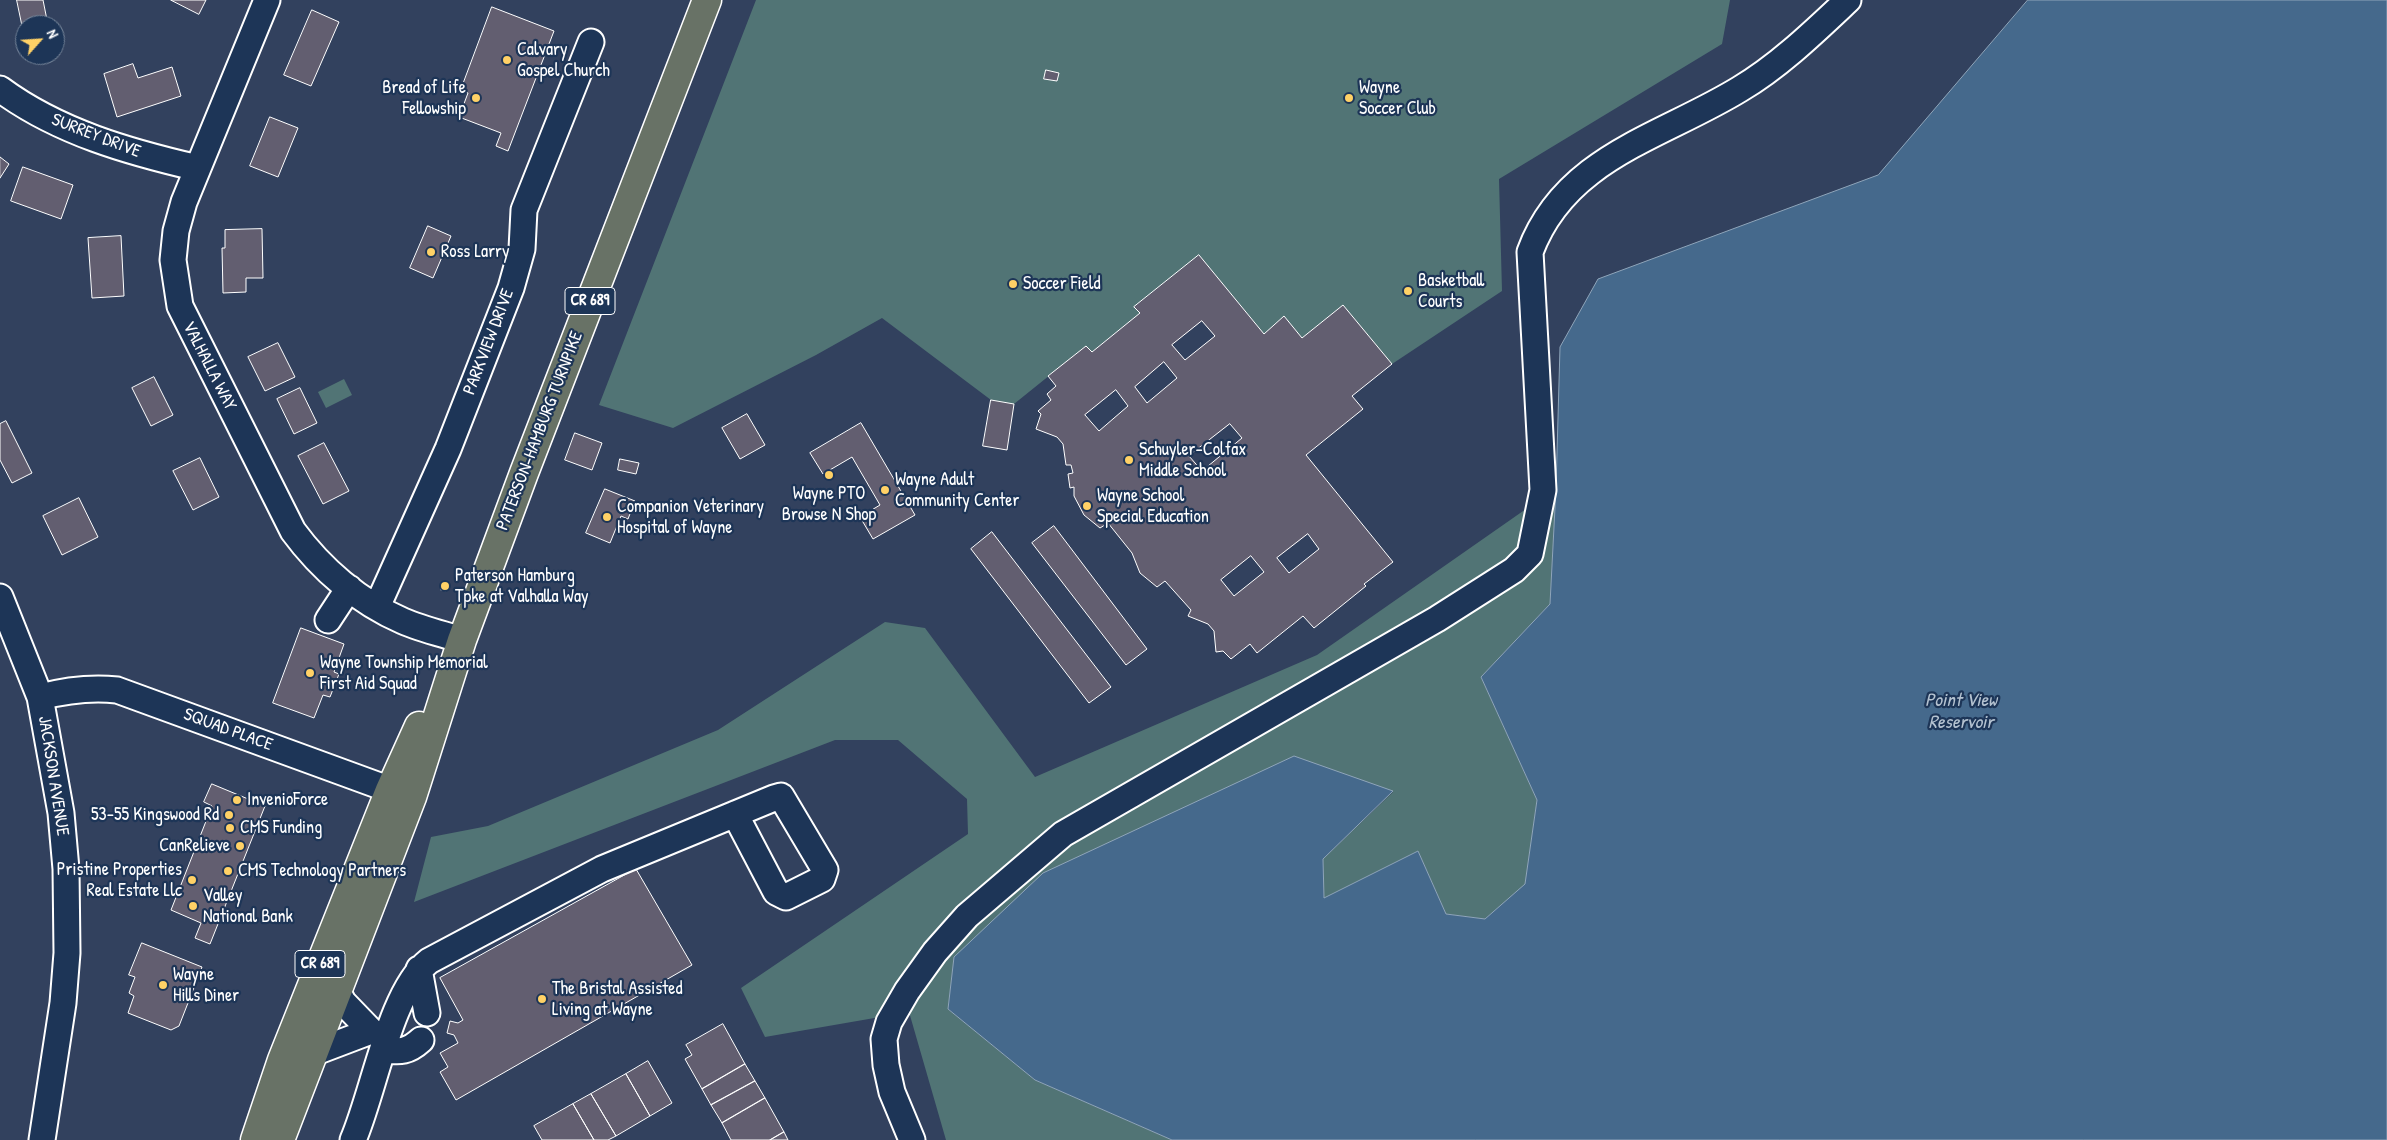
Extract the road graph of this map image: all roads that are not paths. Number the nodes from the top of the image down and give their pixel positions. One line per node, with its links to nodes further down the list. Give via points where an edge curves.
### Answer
1 (267, 0): 6 (street, VALHALLA WAY)
2 (707, 0): 11 (main road, PATERSON-HAMBURG TURNPIKE / CR 689, via 550,403)
3 (1848, 0): 25 (street, via 1775,64 1742,88 1625,148 1581,179 1558,200 1539,228 1530,252 1543,490 1530,554 1514,570 1437,619 1063,834 967,916 907,991 884,1039 892,1092)
4 (591, 42): 9 (street, PARKVIEW DRIVE, via 524,210 522,249 511,288 448,449)
5 (0, 89): 6 (street, SURREY DRIVE, via 56,122 100,141)
6 (198, 168): 7 (street, VALHALLA WAY, via 176,231 174,260 180,306 293,531 324,567)
7 (349, 588): 9 (street, VALHALLA WAY); 10 (street)
8 (0, 597): 12 (street, JACKSON AVENUE)
9 (377, 608): 11 (street, VALHALLA WAY, via 404,621)
10 (328, 620)
11 (462, 640): 13 (main road, PATERSON-HAMBURG TURNPIKE / CR 689)
12 (40, 697): 13 (street, SQUAD PLACE, via 70,689 94,687 117,690); 21 (street, JACKSON AVENUE, via 61,813 68,909 64,1003)
13 (401, 794): 16 (main road, PATERSON-HAMBURG TURNPIKE / CR 689); 22 (main road, PATERSON-HAMBURG TURNPIKE / CR 689, via 282,1060)
14 (735, 814): 15 (street, via 602,869 502,920)
15 (419, 969): 17 (street); 18 (street)
16 (337, 990): 18 (street, via 343,1002); 20 (main road, PATERSON-HAMBURG TURNPIKE / CR 689)
17 (427, 1013)
18 (381, 1038): 19 (street, via 397,1052 410,1050); 20 (street); 24 (street, via 364,1115)
19 (421, 1040)
20 (313, 1052): 23 (main road, PATERSON-HAMBURG TURNPIKE / CR 689)
21 (42, 1140)
22 (255, 1140)
23 (280, 1140)
24 (353, 1140)
25 (912, 1140)

